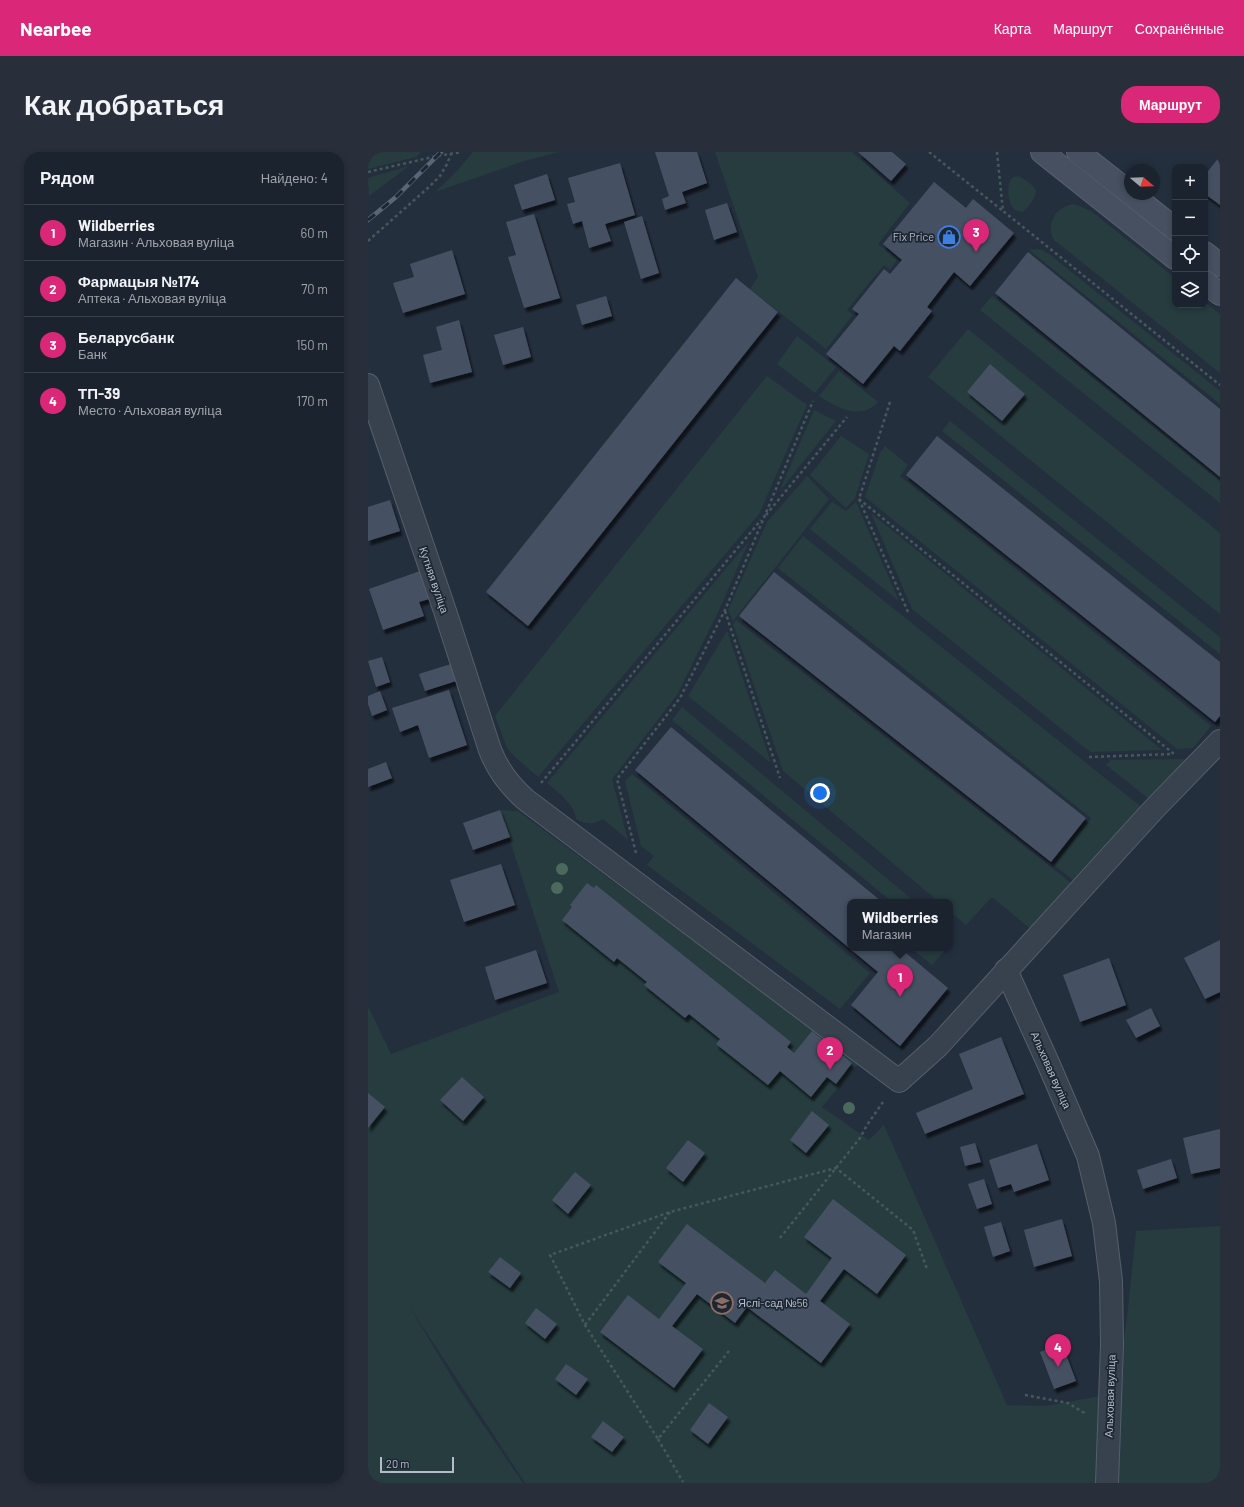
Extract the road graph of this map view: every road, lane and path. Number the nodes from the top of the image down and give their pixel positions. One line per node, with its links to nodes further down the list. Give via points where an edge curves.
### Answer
1 (462, 152): 6 (path)
2 (929, 152): 10 (path)
3 (997, 152): 10 (path)
4 (1042, 152): 14 (main road)
5 (1078, 152): 8 (main road)
6 (451, 154): 7 (path); 12 (path, via 440,176)
7 (368, 172)
8 (1124, 188)
9 (1139, 200): 11 (main road)
10 (1003, 211): 19 (path)
11 (1172, 227)
12 (368, 241)
13 (1208, 255): 15 (main road)
14 (1172, 256)
15 (1220, 265)
16 (1208, 284): 17 (main road)
17 (1220, 294)
18 (368, 385): 31 (street, Кутняя вуліца, via 490,750 509,784)
19 (1220, 385)
20 (813, 401): 24 (path)
21 (890, 402): 23 (path)
22 (847, 417): 24 (path)
23 (860, 499): 26 (path); 28 (path)
24 (763, 518): 25 (path); 31 (path)
25 (725, 610): 30 (path); 32 (path, via 680,698 617,779)
26 (908, 612)
27 (1214, 747): 28 (path); 33 (street)
28 (1174, 754): 29 (path)
29 (1089, 757)
30 (780, 778)
31 (526, 800): 32 (street, Кутняя вуліца)
32 (645, 888): 33 (street, Кутняя вуліца, via 899,1081 938,1046)
33 (1006, 970): 45 (street, Альховая вуліца, via 1088,1156 1104,1223 1111,1281 1112,1345)
34 (883, 1102): 35 (path, via 860,1138)
35 (836, 1168): 36 (path); 37 (path); 38 (path, via 913,1230)
36 (670, 1212): 39 (path); 39 (path, via 550,1255)
37 (780, 1238)
38 (927, 1269)
39 (585, 1325): 43 (path)
40 (729, 1351): 43 (path)
41 (1025, 1395): 42 (path, via 1068,1403)
42 (1089, 1416)
43 (658, 1439): 44 (path)
44 (683, 1482)
45 (1108, 1483)

